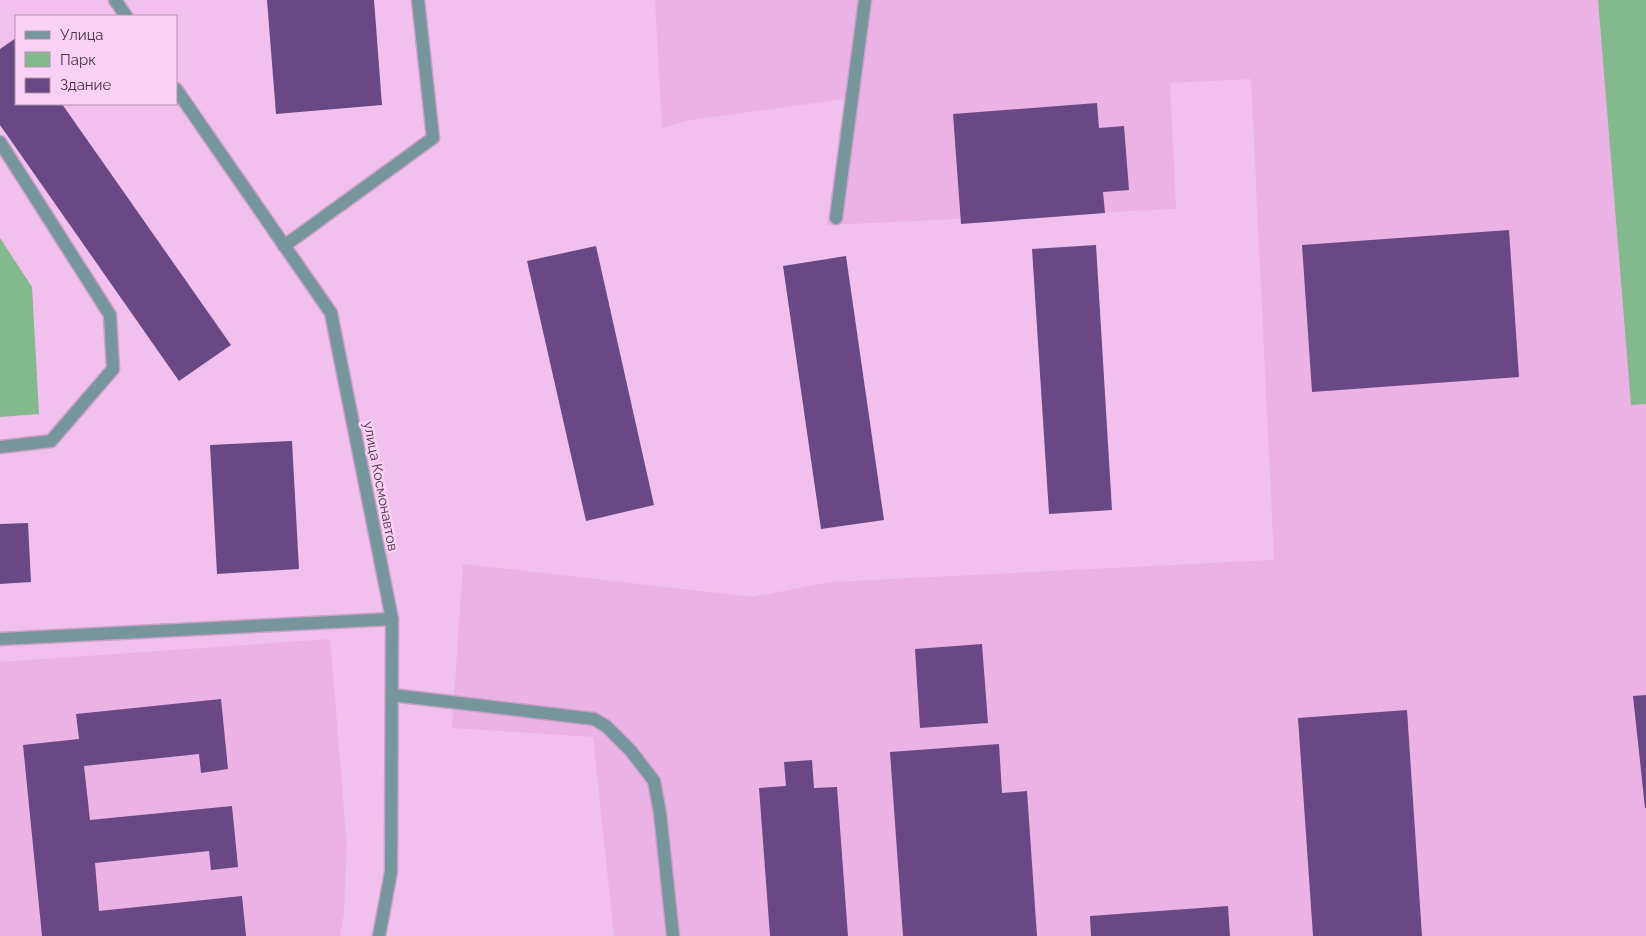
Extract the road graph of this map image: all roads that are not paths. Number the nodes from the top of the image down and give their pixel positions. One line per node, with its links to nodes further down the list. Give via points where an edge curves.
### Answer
1 (115, 0): 4 (street)
2 (418, 0): 8 (street, via 433,138)
3 (865, 0): 7 (street)
4 (125, 15)
5 (178, 92): 8 (street, улица Космонавтов)
6 (0, 142): 9 (street, via 110,315 113,369 51,441)
7 (836, 218)
8 (284, 246): 10 (street, улица Космонавтов, via 330,313)
9 (0, 447)
10 (392, 620): 11 (street); 12 (street, улица Космонавтов)
11 (0, 639)
12 (392, 695): 13 (street, улица Космонавтов, via 391,872); 14 (street, via 594,719 606,726 631,750 654,781)
13 (379, 936)
14 (673, 936)

